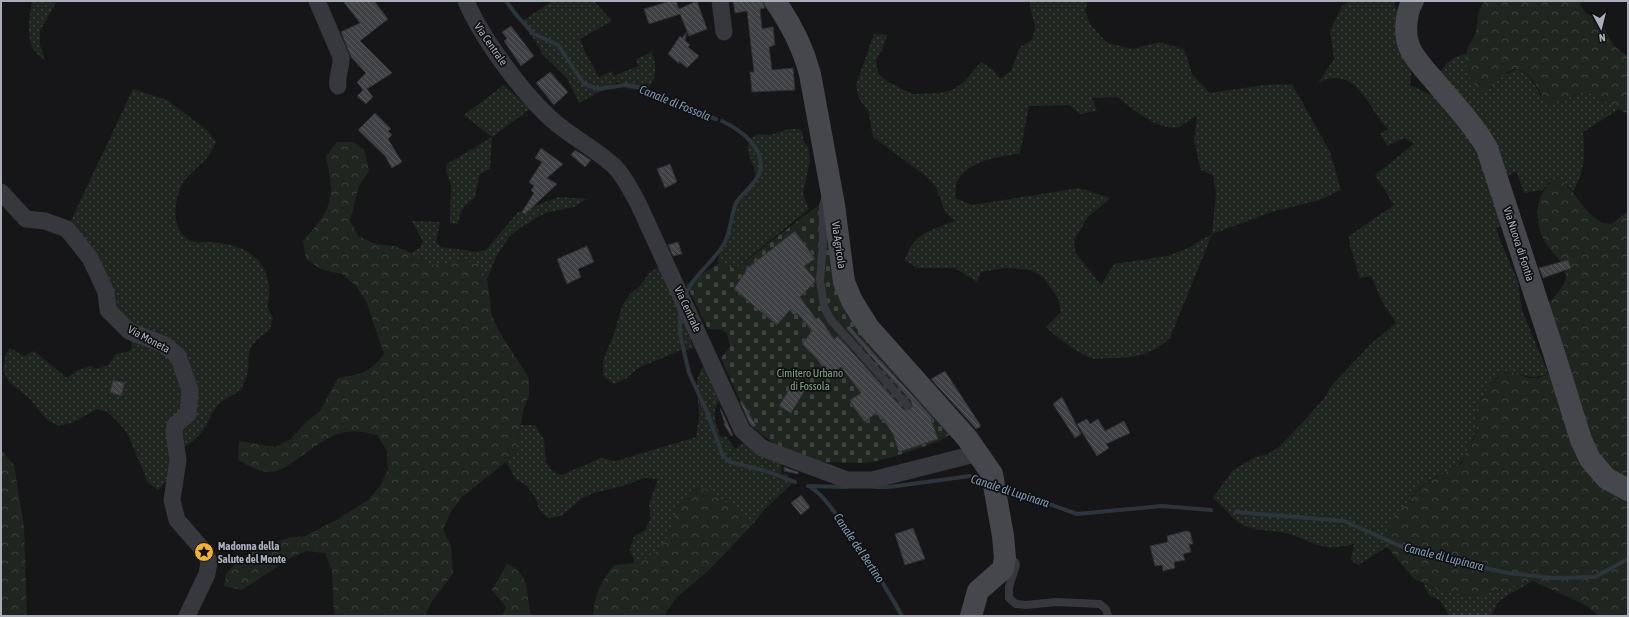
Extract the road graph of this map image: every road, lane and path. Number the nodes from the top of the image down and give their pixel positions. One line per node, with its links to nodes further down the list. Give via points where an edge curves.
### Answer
1 (317, 1): 7 (street, via 341,57)
2 (466, 1): 11 (street, Via Centrale, via 488,41 538,106 568,133 604,157 625,180 684,300 742,430 762,448 847,480 872,480)
3 (720, 1): 6 (street)
4 (774, 1): 8 (street, Via Agricola, via 790,23 804,53 816,103)
5 (1414, 1): 12 (street, Via Nuova di Fontia, via 1408,15 1409,46 1421,65 1477,131 1488,148 1581,440 1590,459 1606,478)
6 (724, 32)
7 (338, 86)
8 (828, 180): 10 (lane, via 823,205 820,280 824,307 831,320); 11 (street, Via Agricola, via 834,205 844,282 852,300 869,328)
9 (1, 192): 14 (street, Via Moneta, via 26,219 45,220 67,229 90,258 106,292 108,310 128,331 165,345 178,356 190,390 188,414 175,425 178,460 172,500 177,520 205,552 209,562 207,574)
10 (907, 405)
11 (979, 454): 13 (street, via 994,484)
12 (1628, 490)
13 (1006, 558): 15 (street, via 1003,569 978,591); 16 (lane, via 1012,559 1016,565 1009,587 1009,598 1016,604 1100,604 1106,609)
14 (186, 616)
15 (971, 616)
16 (1108, 616)

